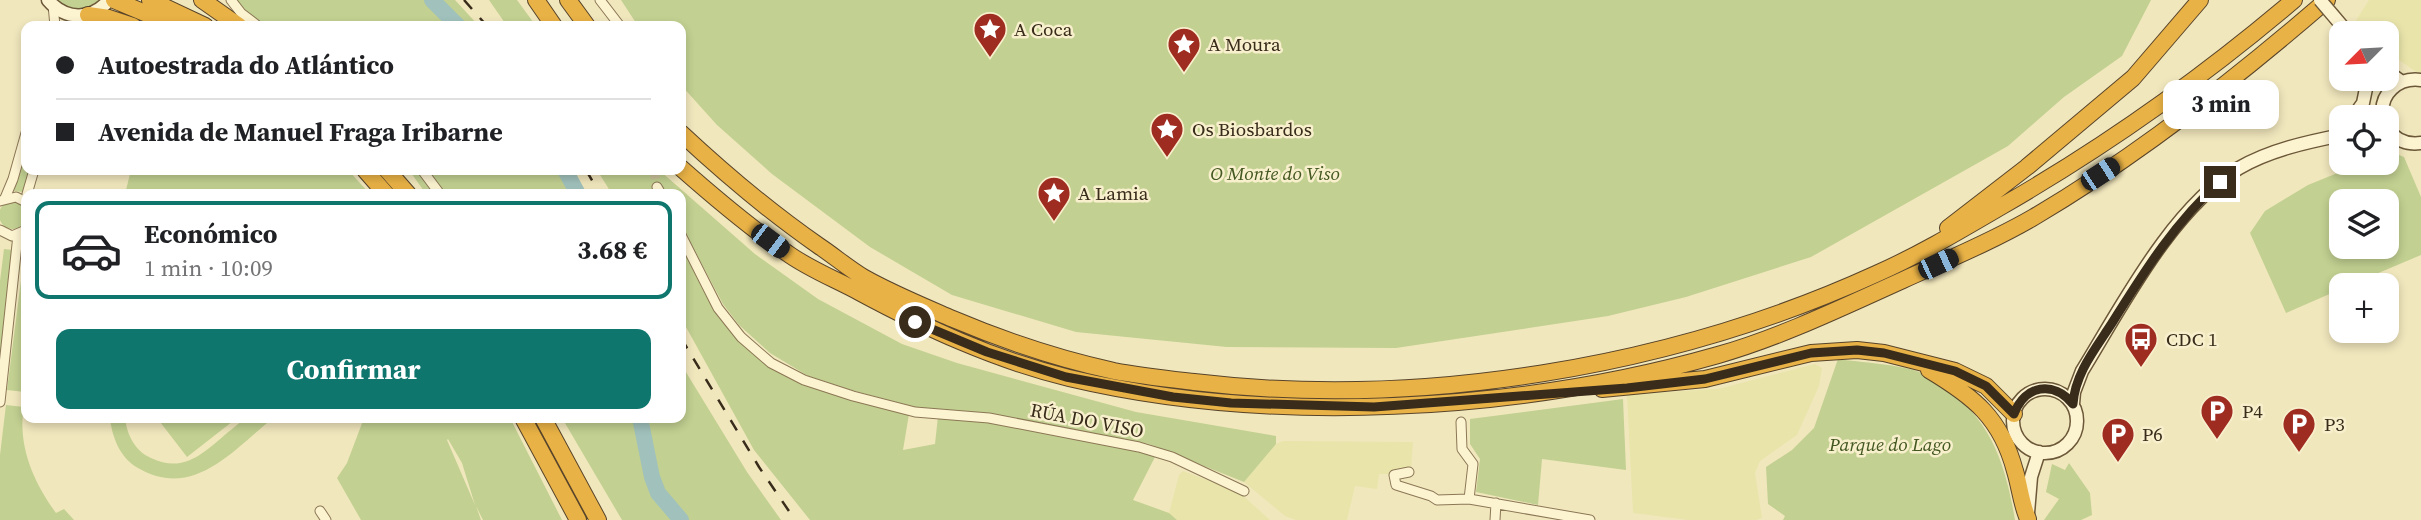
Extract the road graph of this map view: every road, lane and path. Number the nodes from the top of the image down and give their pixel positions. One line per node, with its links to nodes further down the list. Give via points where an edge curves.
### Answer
1 (109, 0): 14 (street)
2 (114, 0): 17 (highway)
3 (150, 0): 18 (highway)
4 (202, 0): 19 (highway)
5 (231, 0): 20 (street)
6 (536, 0): 21 (highway)
7 (568, 0): 22 (highway)
8 (600, 0): 23 (street)
9 (2200, 0): 45 (highway, via 2133,78)
10 (2294, 0): 45 (highway, via 2139,122 2064,171)
11 (2320, 0): 24 (street, bridge)
12 (2327, 0): 49 (highway, via 2155,136 2033,218 1805,323 1720,354)
13 (51, 3): 14 (street); 15 (street)
14 (81, 19): 16 (highway)
15 (54, 21)
16 (118, 21)
17 (164, 21)
18 (194, 21)
19 (232, 21)
20 (251, 21)
21 (551, 21)
22 (583, 21)
23 (616, 21)
24 (2338, 21)
25 (2399, 80): 27 (street)
26 (2421, 80): 27 (street)
27 (2402, 82): 28 (street)
28 (2399, 83)
29 (686, 138): 45 (highway, via 742,189 806,237 863,277 922,306 1068,360 1118,372 1231,387 1373,389 1464,383 1573,368 1727,331)
30 (2329, 138): 47 (street, via 2254,160 2203,197 2157,252)
31 (2399, 138): 32 (street)
32 (2421, 143)
33 (21, 148): 40 (street)
34 (686, 172): 49 (highway, via 791,257 915,322 987,352 1066,377 1173,397 1268,404 1374,407)
35 (369, 175): 37 (highway)
36 (391, 175): 38 (highway)
37 (382, 189)
38 (404, 189)
39 (21, 198): 40 (street)
40 (3, 200)
41 (0, 230): 42 (street)
42 (21, 232)
43 (21, 240): 50 (street)
44 (686, 245): 58 (street, RÚA DO VISO, via 718,308 741,337 771,363 804,380 915,412 989,418 1139,447 1172,457)
45 (1906, 260)
46 (1912, 359): 49 (highway, via 1857,350 1811,353 1705,379); 52 (highway, via 1986,386); 62 (highway, via 1964,391 1993,422 2005,442)
47 (2082, 371): 48 (street); 51 (street)
48 (2049, 389): 51 (street); 52 (street, via 2031,392)
49 (1544, 393)
50 (0, 402)
51 (2073, 404): 56 (street, via 2077,424 2068,443)
52 (2014, 414): 56 (street, via 2016,434)
53 (1461, 422): 59 (street, via 1462,449 1474,464)
54 (526, 423): 64 (highway)
55 (546, 423): 65 (highway)
56 (2039, 452): 62 (street, via 2031,477)
57 (1409, 472): 59 (street, via 1394,475 1396,485 1437,500)
58 (1244, 491)
59 (1469, 499): 60 (street)
60 (1496, 503): 66 (street); 67 (street)
61 (320, 511): 63 (street)
62 (2028, 519)
63 (326, 520)
64 (578, 520)
65 (598, 520)
66 (1495, 520)
67 (1590, 520)

